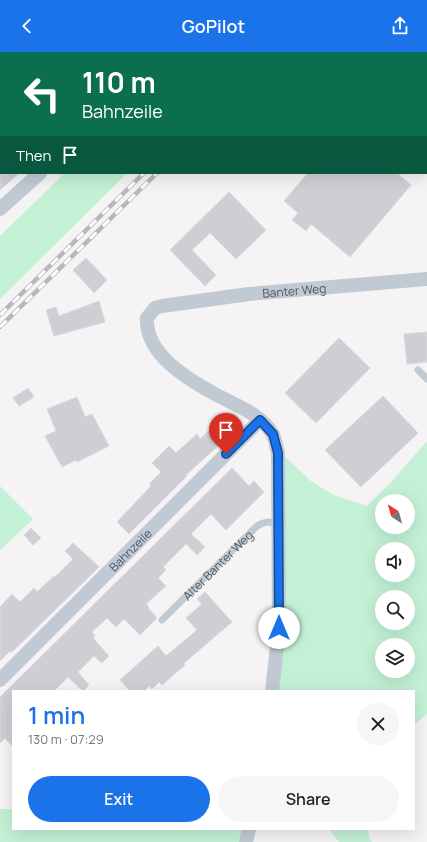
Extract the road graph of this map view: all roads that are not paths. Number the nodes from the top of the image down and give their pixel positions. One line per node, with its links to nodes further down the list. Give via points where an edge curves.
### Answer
1 (39, 174): 2 (street)
2 (0, 209)
3 (427, 278): 6 (street, Banter Weg, via 249,294 162,306 150,312 146,327 149,338 161,355 194,382)
4 (418, 370): 5 (lane)
5 (427, 379)
6 (260, 420): 7 (street, via 273,434 276,446); 9 (street, Bahnzeile)
7 (279, 524): 8 (lane, Alter Banter Weg, via 263,522 257,526); 10 (street, via 279,628)
8 (162, 620)
9 (0, 680)
10 (272, 690)
11 (249, 830): 12 (street)
12 (246, 842)

